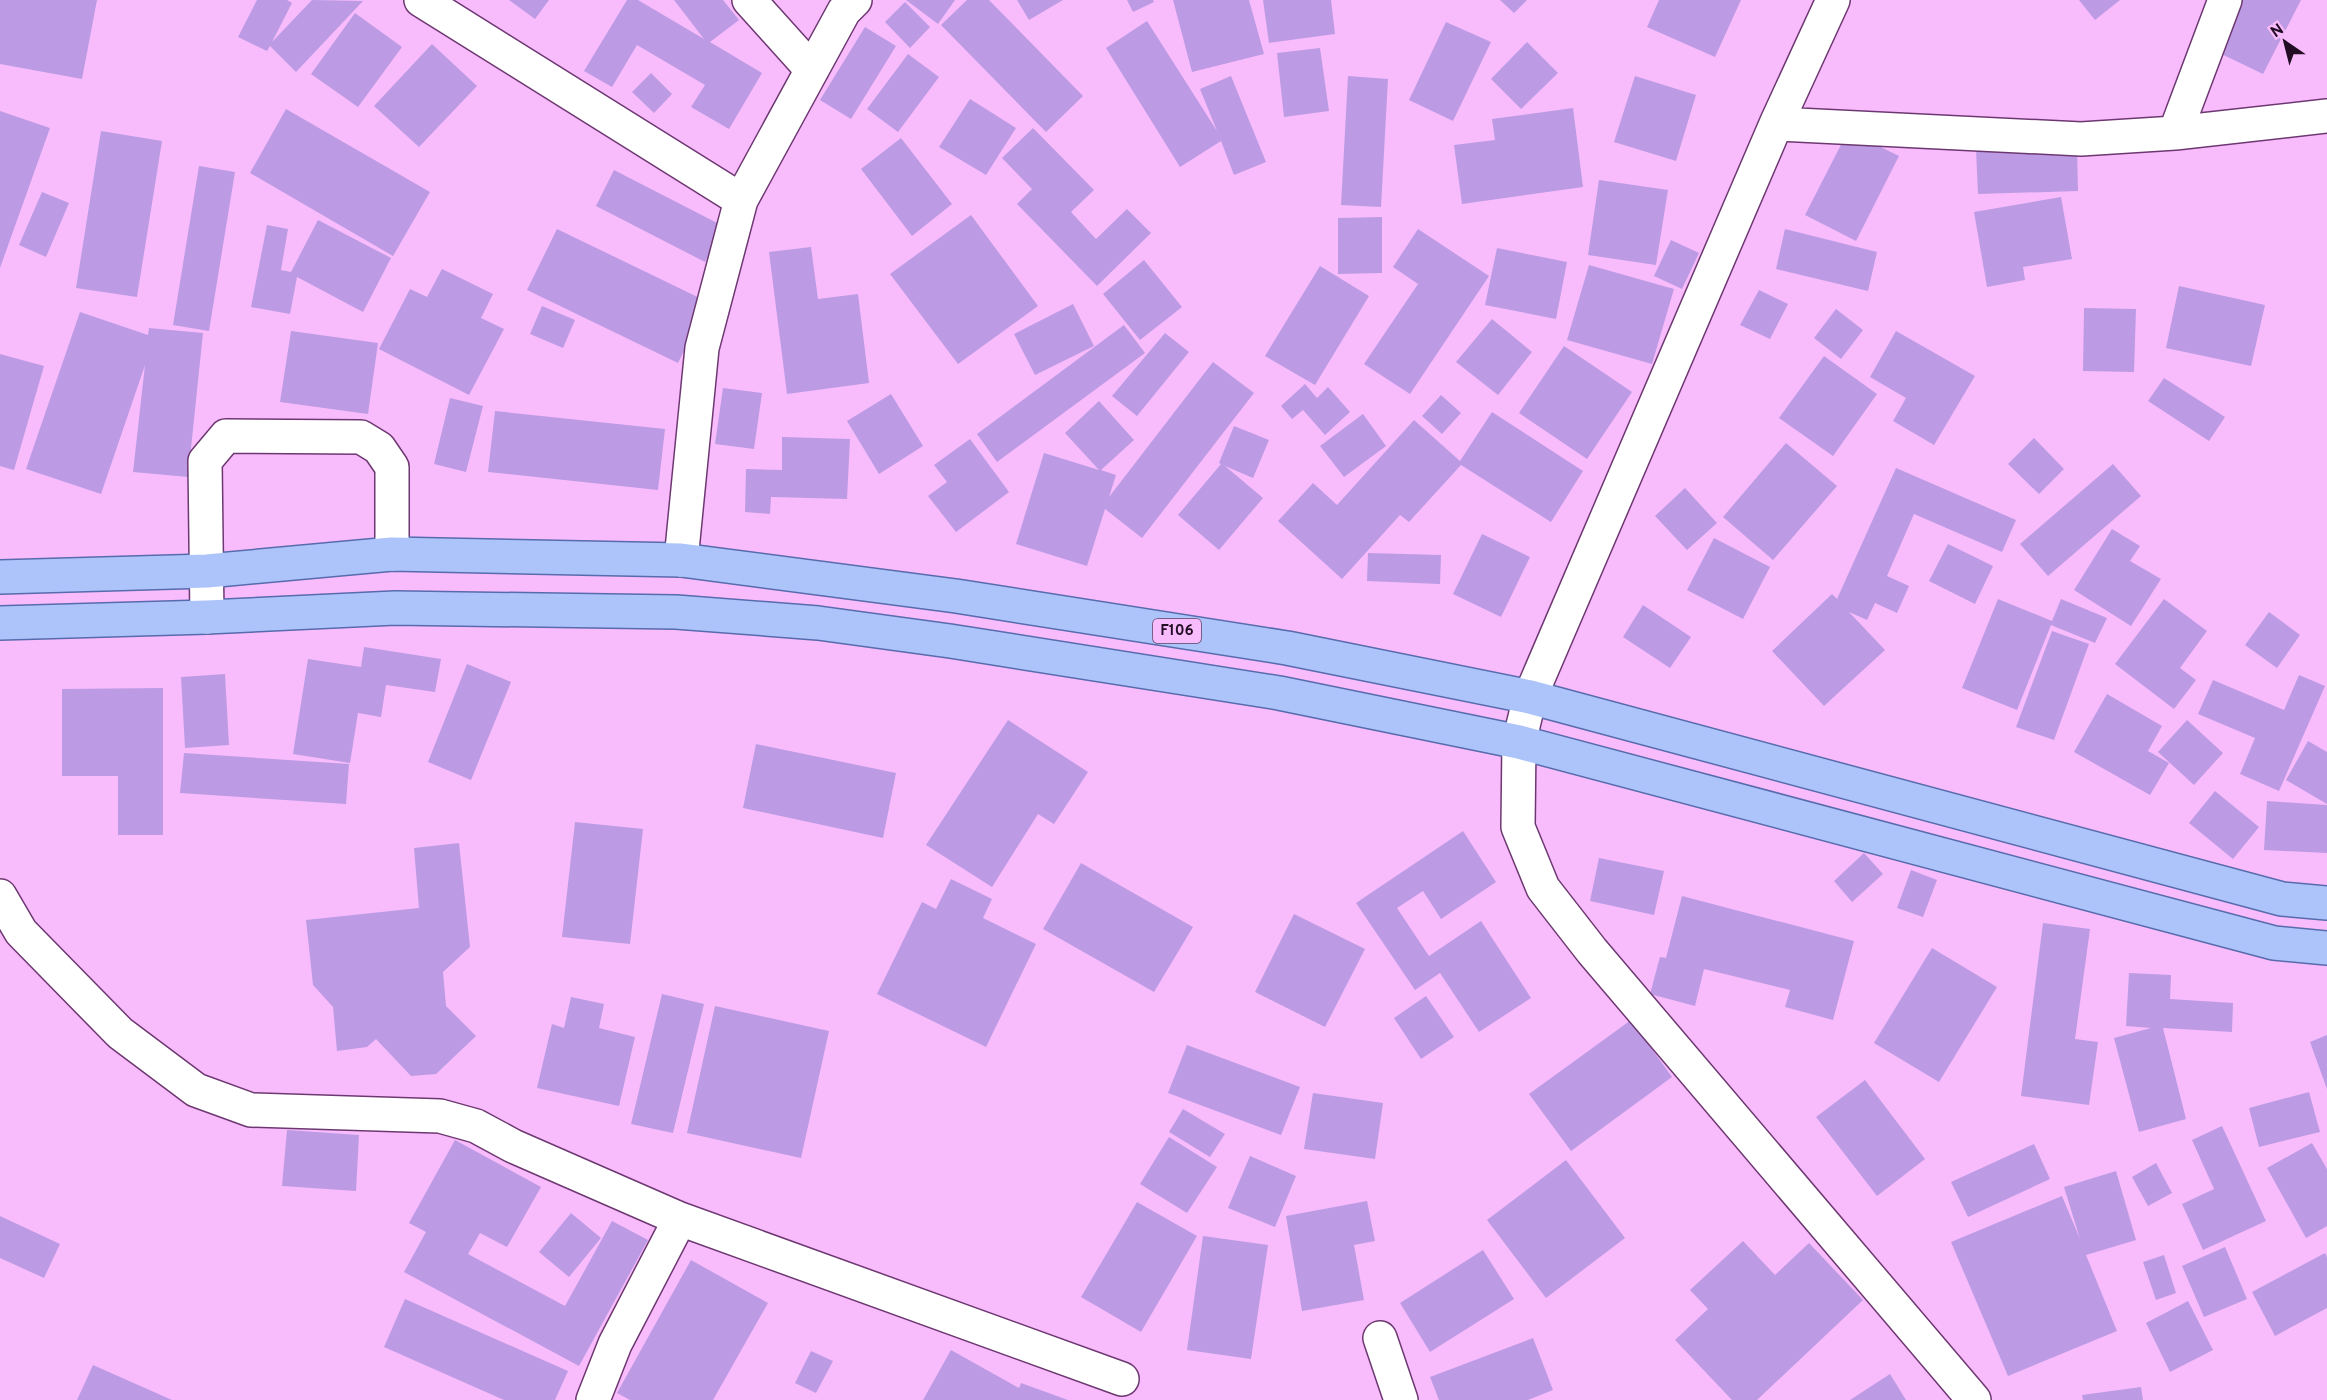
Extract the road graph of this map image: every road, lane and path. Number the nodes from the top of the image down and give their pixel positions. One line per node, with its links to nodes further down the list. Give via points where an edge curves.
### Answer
1 (421, 0): 10 (street)
2 (749, 0): 6 (street)
3 (855, 0): 6 (street, via 844,11)
4 (1833, 0): 8 (street)
5 (2225, 0): 9 (street)
6 (812, 70): 10 (street)
7 (2327, 116): 9 (street)
8 (1776, 124): 9 (street, via 2081,140); 17 (street)
9 (2175, 133)
10 (741, 200): 12 (street, via 702,348)
11 (392, 554): 12 (main road, F106); 13 (main road, F106); 13 (street, via 392,467 379,448 361,437 226,436 205,461)
12 (681, 560): 17 (main road, F106, via 945,595 1275,646)
13 (207, 571): 14 (main road, F106); 15 (street)
14 (0, 577)
15 (207, 617): 16 (main road); 18 (main road, via 394,608 676,612 818,622 1279,693)
16 (0, 623)
17 (1530, 697): 18 (street); 20 (main road, F106, via 2282,899)
18 (1519, 742): 21 (main road, via 2274,943); 27 (street, via 1518,827 1543,888 1592,951)
19 (0, 896): 22 (street, via 21,932 120,1033 196,1090 252,1110 440,1116 476,1126)
20 (2327, 903)
21 (2327, 948)
22 (680, 1219): 24 (street); 25 (street, via 615,1344)
23 (1380, 1338): 26 (street)
24 (1122, 1379)
25 (592, 1400)
26 (1401, 1400)
27 (1974, 1400)

